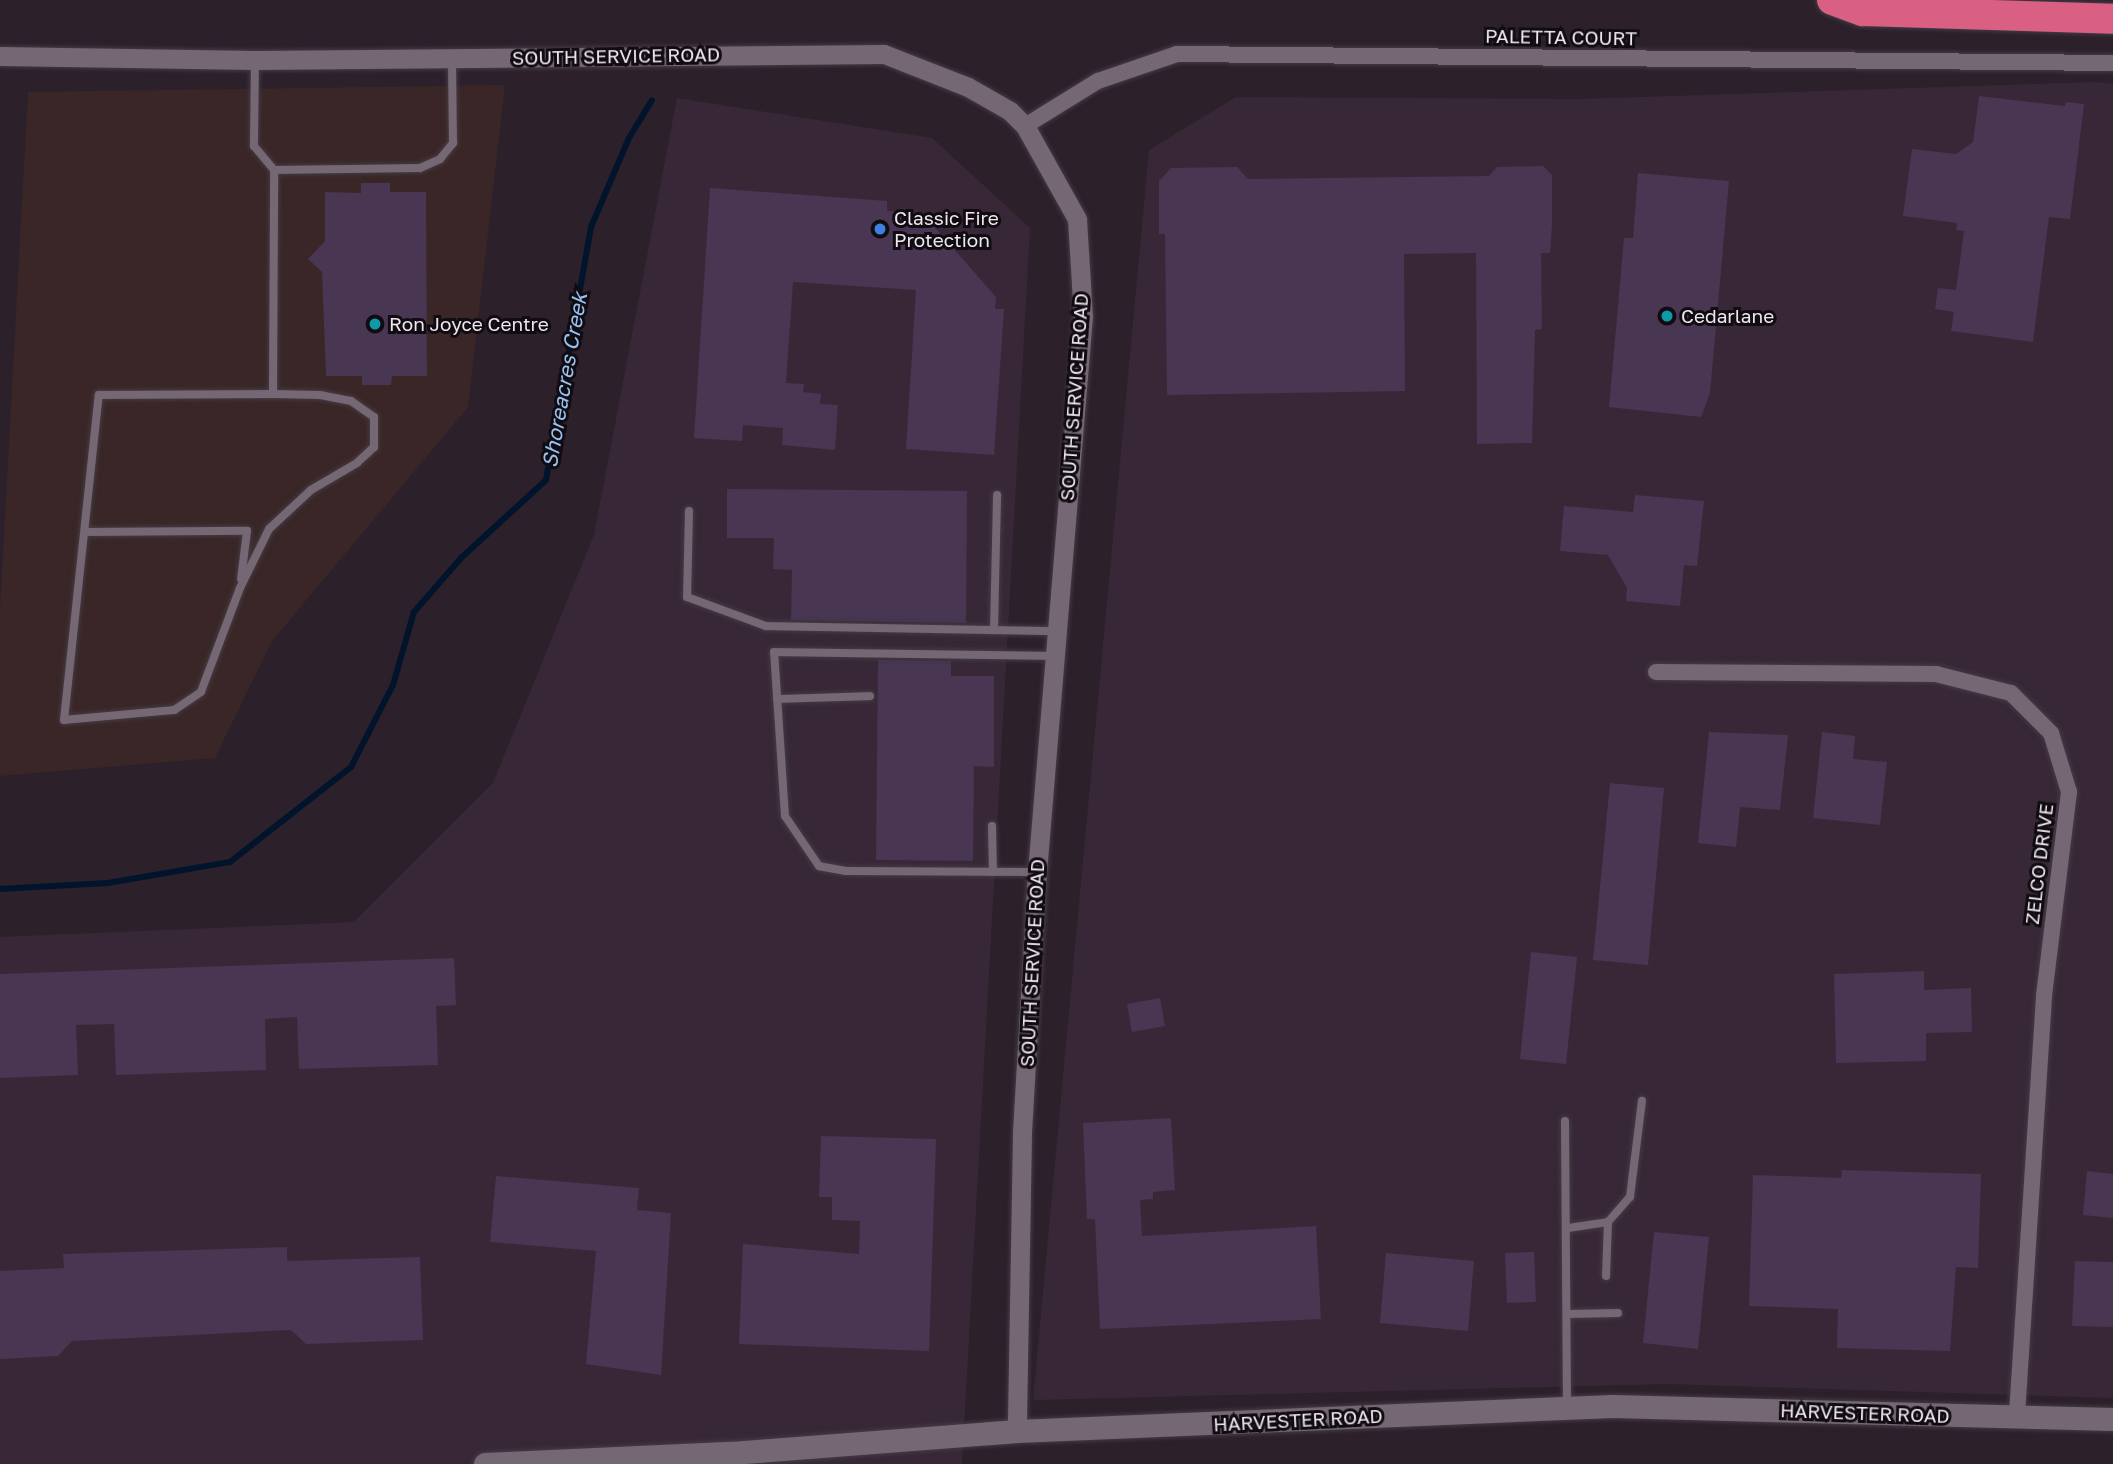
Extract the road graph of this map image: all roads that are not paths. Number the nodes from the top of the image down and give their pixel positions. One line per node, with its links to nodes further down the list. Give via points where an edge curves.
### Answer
1 (1832, 0): 2 (highway, via 1863,11)
2 (2113, 19)
3 (0, 56): 5 (street, SOUTH SERVICE ROAD)
4 (452, 58): 5 (street, SOUTH SERVICE ROAD); 7 (street, SOUTH SERVICE ROAD, via 884,54 968,87 1010,111); 8 (lane, via 453,143 440,159 420,169)
5 (255, 60): 8 (lane, via 254,146)
6 (2113, 63): 7 (street, PALETTA COURT, via 1177,54 1098,81)
7 (1025, 126): 15 (street, SOUTH SERVICE ROAD, via 1077,219 1078,233 1083,316)
8 (274, 170): 9 (lane)
9 (273, 394): 12 (lane, via 99,395); 13 (lane, via 320,394 351,401 374,417 374,447 357,463 311,489 269,528)
10 (998, 495): 14 (lane)
11 (689, 510): 14 (lane, via 687,597 766,626)
12 (85, 533): 13 (lane, via 247,531); 13 (lane, via 64,720 174,710 201,692)
13 (240, 588)
14 (994, 630): 15 (lane)
15 (1057, 631): 16 (street, SOUTH SERVICE ROAD)
16 (1055, 656): 19 (lane, via 774,652); 22 (street, SOUTH SERVICE ROAD)
17 (1656, 673): 31 (street, ZELCO DRIVE, via 1936,674 2011,693 2051,733 2069,792 2044,997)
18 (870, 696): 19 (lane)
19 (777, 699): 21 (lane, via 785,816 819,866)
20 (992, 826): 21 (lane)
21 (993, 872): 22 (lane)
22 (1037, 872): 33 (street, SOUTH SERVICE ROAD, via 1022,1135)
23 (1642, 1101): 25 (lane, via 1630,1197)
24 (1565, 1121): 26 (lane)
25 (1608, 1222): 26 (lane); 27 (lane)
26 (1568, 1228): 29 (lane)
27 (1606, 1276)
28 (1618, 1313): 29 (lane)
29 (1567, 1314): 30 (lane)
30 (1567, 1408): 31 (main road, HARVESTER ROAD); 33 (main road, HARVESTER ROAD)
31 (2017, 1417): 32 (main road, HARVESTER ROAD)
32 (2113, 1419)
33 (1017, 1431): 34 (main road, HARVESTER ROAD, via 731,1453)
34 (485, 1464)

